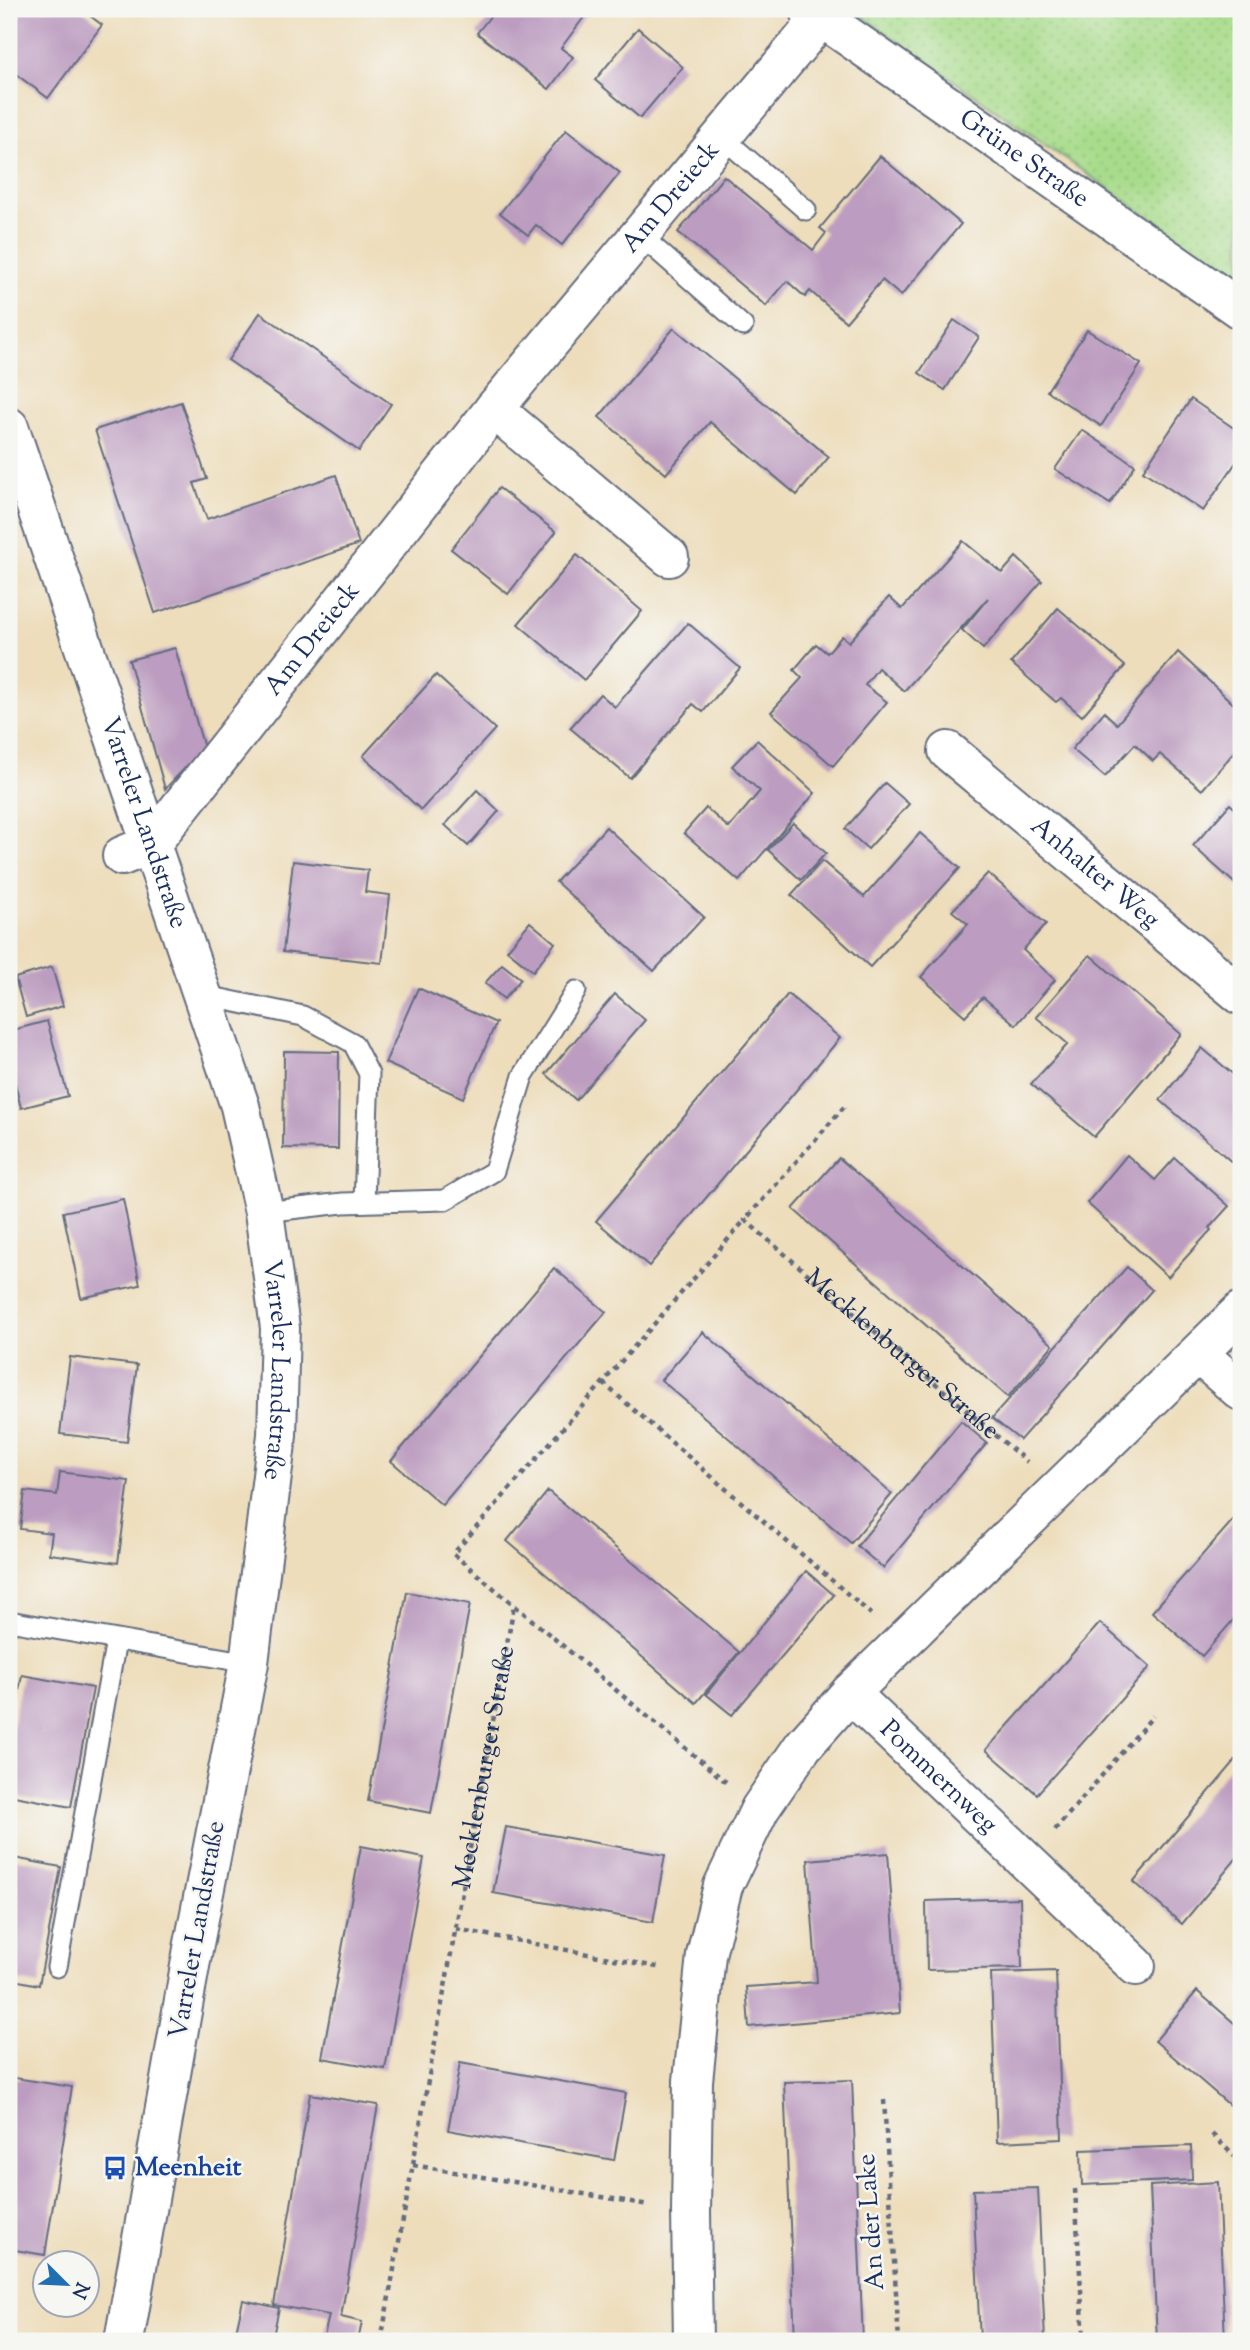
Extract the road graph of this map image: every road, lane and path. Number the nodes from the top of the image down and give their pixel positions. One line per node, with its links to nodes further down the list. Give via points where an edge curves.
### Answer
1 (815, 13): 2 (street, Am Dreieck); 5 (street, Grüne Straße)
2 (722, 137): 3 (lane); 4 (street, Am Dreieck)
3 (806, 210)
4 (640, 234): 6 (lane); 7 (street, Am Dreieck)
5 (1241, 310)
6 (743, 326)
7 (494, 409): 9 (street); 11 (street, Am Dreieck)
8 (9, 427): 11 (street, Varreler Landstraße)
9 (669, 557)
10 (948, 751): 14 (street, Anhalter Weg)
11 (136, 850): 13 (street, Varreler Landstraße)
12 (576, 991): 16 (lane, via 523,1076 494,1171 445,1200)
13 (202, 995): 16 (lane, via 303,1016 354,1043 369,1074); 17 (street, Varreler Landstraße, via 240,1106)
14 (1241, 995)
15 (844, 1107): 18 (path, Mecklenburger Straße)
16 (364, 1202): 17 (lane)
17 (264, 1212): 28 (street, Varreler Landstraße, via 281,1328 280,1380)
18 (745, 1220): 21 (path, Mecklenburger Straße); 23 (path, Mecklenburger Straße)
19 (1241, 1311): 20 (street)
20 (1198, 1354): 22 (street); 23 (street)
21 (603, 1384): 24 (path, Mecklenburger Straße, via 453,1554); 27 (path)
22 (1241, 1391)
23 (1061, 1488): 27 (street)
24 (514, 1605): 31 (path, Mecklenburger Straße); 33 (path, Mecklenburger Straße)
25 (9, 1621): 26 (lane)
26 (116, 1641): 28 (lane); 34 (lane)
27 (903, 1642): 29 (street)
28 (249, 1663): 43 (street, Varreler Landstraße)
29 (850, 1693): 31 (street, via 803,1746); 32 (street, Pommernweg)
30 (1153, 1716): 32 (path)
31 (760, 1810): 36 (street, via 723,1886)
32 (1028, 1863): 35 (street, Pommernweg)
33 (456, 1929): 36 (path); 40 (path, Mecklenburger Straße)
34 (57, 1966)
35 (1136, 1966)
36 (704, 1976): 42 (street, via 693,2081)
37 (884, 2100): 46 (path, An der Lake)
38 (1212, 2134): 39 (path)
39 (1241, 2163)
40 (413, 2165): 42 (path); 44 (path, Mecklenburger Straße)
41 (1075, 2189): 47 (path)
42 (691, 2212): 45 (street)
43 (124, 2341)
44 (381, 2341)
45 (693, 2341)
46 (899, 2341)
47 (1084, 2341)

